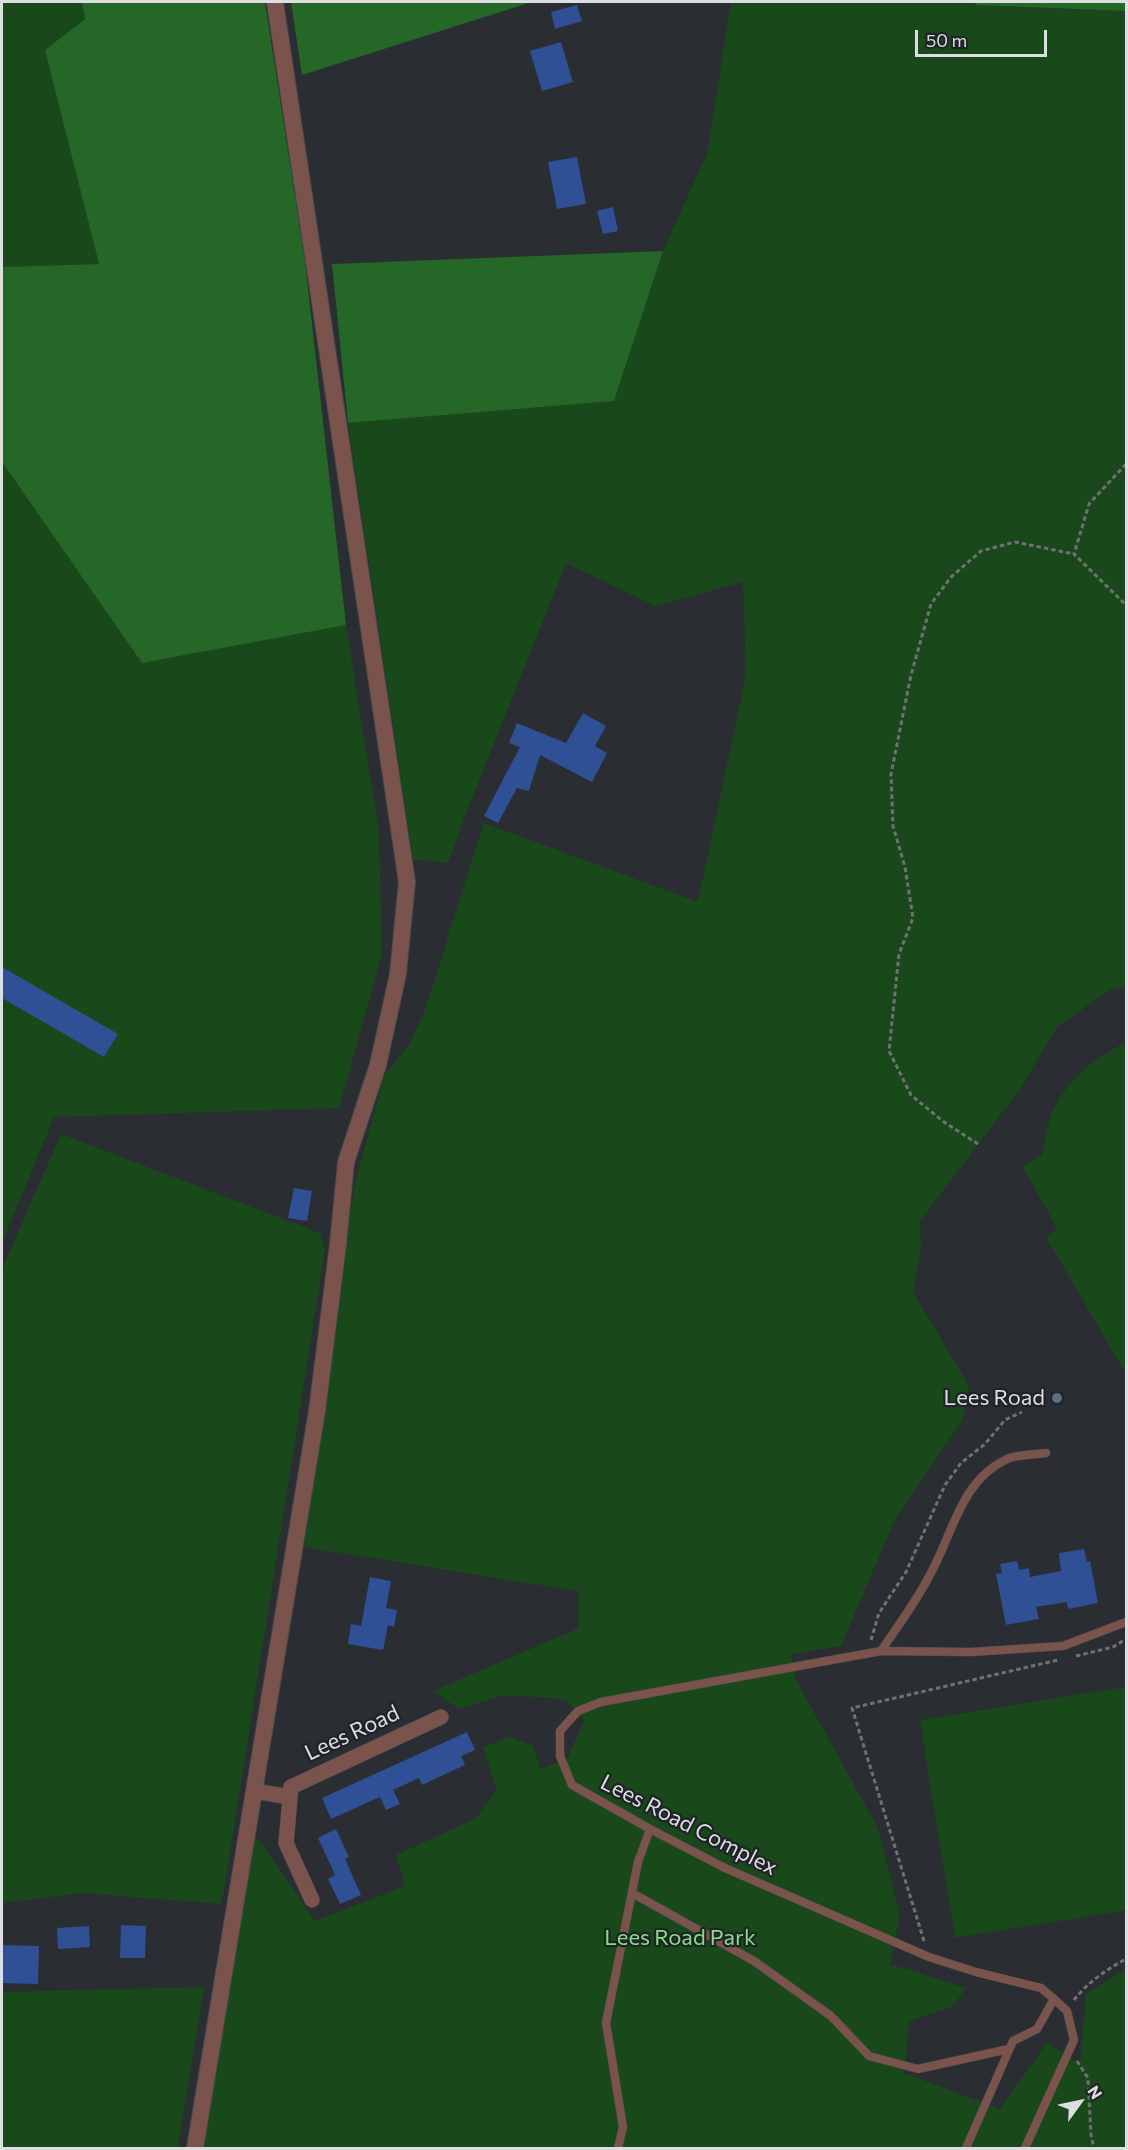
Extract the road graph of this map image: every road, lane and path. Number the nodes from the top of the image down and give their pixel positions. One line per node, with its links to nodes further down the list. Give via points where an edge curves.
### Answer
1 (275, 2): 13 (street, via 406,882 398,974 378,1065 346,1162 317,1411)
2 (1126, 464): 3 (path, via 1089,504)
3 (1074, 554): 4 (path); 5 (path, via 1015,543 981,551 951,577 931,604 911,675 891,774 893,826 905,867 913,918 899,954 889,1051 910,1095)
4 (1126, 605)
5 (978, 1144)
6 (1022, 1412): 11 (path, via 1005,1420 985,1444 961,1463 945,1485 906,1572 879,1613 870,1640)
7 (1046, 1453): 10 (lane, via 1006,1459 977,1480 961,1504 916,1601)
8 (1126, 1622): 10 (lane, Lees Road Complex, via 1063,1646 971,1652)
9 (1126, 1639): 18 (path, via 1113,1647 852,1708)
10 (881, 1651): 11 (lane, Lees Road Complex)
11 (871, 1653): 15 (lane, Lees Road Complex, via 601,1702 578,1711 560,1731 560,1756 572,1785)
12 (441, 1717): 14 (street, Lees Road, via 291,1787)
13 (254, 1791): 14 (street); 22 (street)
14 (290, 1797): 17 (street, via 286,1843)
15 (650, 1830): 16 (lane); 18 (lane, Lees Road Complex, via 725,1868)
16 (632, 1893): 20 (lane, via 754,1961 831,2016 869,2056 918,2069); 23 (lane, via 606,2023 623,2127)
17 (312, 1900)
18 (928, 1957): 19 (lane, Lees Road Complex, via 1041,1988)
19 (1054, 1998): 20 (lane, via 1037,2029 1012,2041); 21 (lane, via 1067,2011 1074,2040)
20 (1009, 2049): 24 (lane)
21 (1070, 2050): 25 (lane); 26 (path, via 1088,2078)
22 (195, 2148)
23 (618, 2148)
24 (966, 2148)
25 (1025, 2148)
26 (1094, 2148)

